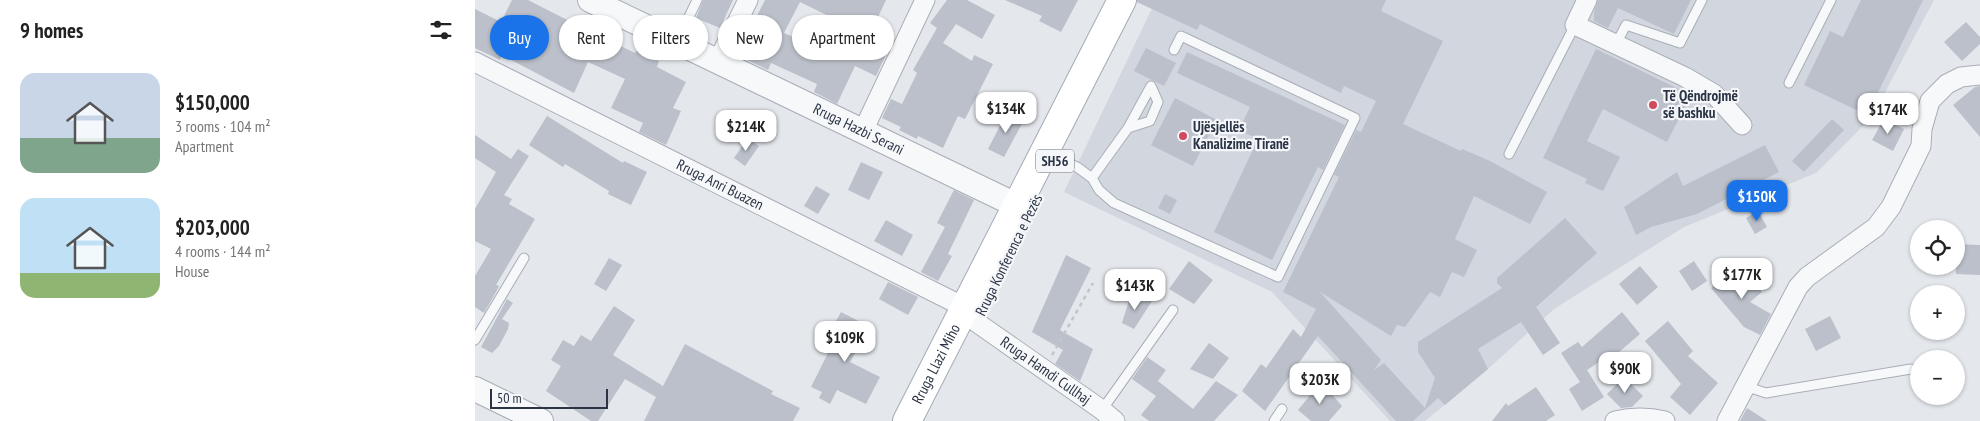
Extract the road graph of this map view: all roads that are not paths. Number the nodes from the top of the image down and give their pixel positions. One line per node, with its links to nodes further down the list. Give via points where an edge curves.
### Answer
1 (590, 0): 11 (street, Rruga Hazbi Serani)
2 (697, 0): 10 (lane)
3 (748, 0): 16 (street)
4 (925, 0): 22 (street)
5 (1122, 0): 26 (main road, Rruga Konferenca e Pezës / SH56)
6 (1136, 0): 24 (main road, Rruga Konferenca e Pezës / SH56)
7 (1587, 0): 12 (street)
8 (1702, 0): 13 (lane, via 1680,43 1626,25)
9 (1831, 0): 19 (lane)
10 (690, 15)
11 (633, 21)
12 (1575, 24): 13 (street); 23 (lane)
13 (1615, 44): 20 (street, via 1714,94)
14 (1174, 50): 25 (lane, via 1181,36 1355,118 1278,277 1114,203 1099,190)
15 (708, 56): 16 (street, Rruga Hazbi Serani)
16 (718, 61): 22 (street, Rruga Hazbi Serani)
17 (475, 62): 29 (street, Rruga Anri Buazen)
18 (1980, 75): 32 (street, via 1961,77 1947,84 1930,101 1921,146 1891,207 1876,227 1798,287)
19 (1789, 83)
20 (1742, 125)
21 (1128, 128): 21 (lane, via 1132,120 1151,86 1158,102 1150,122); 25 (lane)
22 (863, 131): 26 (street, Rruga Hazbi Serani)
23 (1509, 154)
24 (1057, 158): 25 (lane); 29 (main road, Rruga Konferenca e Pezës / SH56)
25 (1092, 178)
26 (1018, 206): 29 (main road, Rruga Konferenca e Pezës / SH56)
27 (524, 258): 30 (lane)
28 (1173, 310): 35 (lane)
29 (970, 314): 35 (street, Rruga Hamdi Cullhaj); 37 (main road, Rruga Llazi Miho / SH56); 38 (main road, Rruga Llazi Miho / SH56)
30 (475, 340)
31 (1910, 370): 32 (lane, via 1766,393)
32 (1744, 386): 42 (street)
33 (475, 389): 36 (street)
34 (1282, 409): 39 (lane)
35 (1108, 415)
36 (541, 421)
37 (907, 421)
38 (926, 421)
39 (1274, 421)
40 (1615, 421): 41 (street, via 1627,418)
41 (1665, 421)
42 (1727, 421)

